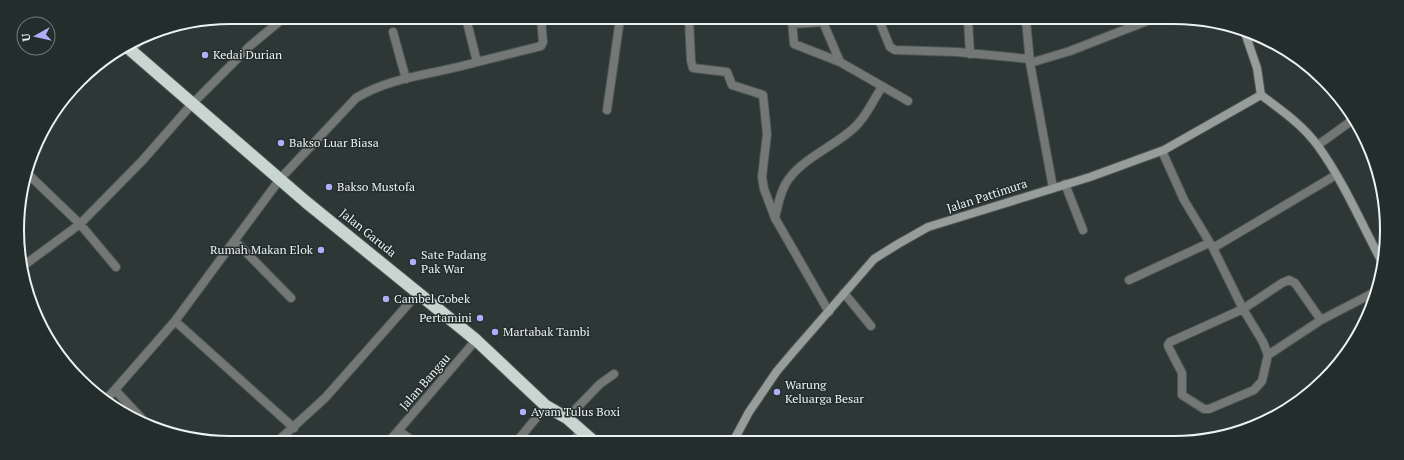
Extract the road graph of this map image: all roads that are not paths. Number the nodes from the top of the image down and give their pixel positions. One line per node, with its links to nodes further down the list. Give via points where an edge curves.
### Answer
1 (277, 24): 23 (street)
2 (468, 24): 17 (street)
3 (542, 24): 17 (street, via 541,46)
4 (619, 24): 24 (street)
5 (689, 24): 33 (street, via 692,67 727,72 732,85 759,92 764,98 767,134 763,183)
6 (792, 24): 18 (street, via 794,44)
7 (824, 24): 18 (street)
8 (882, 24): 15 (street, via 892,49)
9 (968, 24): 15 (street)
10 (1026, 24): 16 (street)
11 (1140, 24): 16 (street, via 1090,44)
12 (393, 32): 19 (street)
13 (1247, 38): 21 (street, via 1257,68)
14 (131, 50): 23 (highway, Jalan Garuda)
15 (970, 54): 16 (street)
16 (1030, 61): 32 (street)
17 (477, 62): 19 (street)
18 (840, 62): 20 (street)
19 (406, 79): 30 (street, via 380,86 356,98)
20 (879, 90): 22 (street); 33 (street, via 856,126 787,180)
21 (1261, 95): 26 (street, via 1304,129); 27 (street, Jalan Pattimura)
22 (908, 101)
23 (192, 104): 30 (highway, Jalan Garuda); 34 (street, via 142,161)
24 (607, 110)
25 (1349, 123): 26 (street)
26 (1318, 145): 28 (street)
27 (1162, 151): 31 (street, Jalan Pattimura); 37 (street, via 1184,200)
28 (1336, 175): 37 (street); 38 (street)
29 (31, 177): 34 (street)
30 (280, 179): 36 (street); 42 (highway, Jalan Garuda)
31 (1065, 184): 32 (street, Jalan Pattimura); 35 (street)
32 (1053, 188): 43 (street, Jalan Pattimura, via 928,227 912,235 874,259)
33 (775, 218): 47 (street)
34 (80, 224): 39 (street); 40 (street)
35 (1083, 230)
36 (235, 241): 45 (street); 49 (street)
37 (1211, 245): 41 (street); 46 (street)
38 (1378, 255)
39 (27, 263)
40 (116, 267)
41 (1129, 280)
42 (419, 292): 51 (highway, Jalan Garuda); 59 (street, via 326,398)
43 (844, 293): 47 (street, Jalan Pattimura); 50 (street)
44 (1369, 295): 48 (street)
45 (291, 298)
46 (1243, 310): 48 (street, via 1289,280 1294,283); 52 (street, via 1263,342); 52 (street, via 1169,343 1182,373 1182,395 1207,409 1243,396 1254,390 1262,381)
47 (829, 312): 66 (street, Jalan Pattimura, via 777,370)
48 (1321, 320): 52 (street)
49 (175, 321): 54 (street); 59 (street)
50 (871, 326)
51 (476, 340): 56 (highway, Jalan Garuda); 60 (street, Jalan Bangau)
52 (1268, 356)
53 (614, 374): 58 (street, via 600,384)
54 (115, 390): 55 (street); 57 (street)
55 (109, 396)
56 (546, 406): 58 (highway, Jalan Garuda); 65 (street)
57 (138, 414)
58 (567, 418): 61 (highway, Jalan Garuda)
59 (294, 428): 62 (street)
60 (399, 431): 63 (street, Jalan Bangau); 64 (street)
61 (578, 435)
62 (284, 436)
63 (395, 436)
64 (406, 436)
65 (521, 436)
66 (736, 436)

